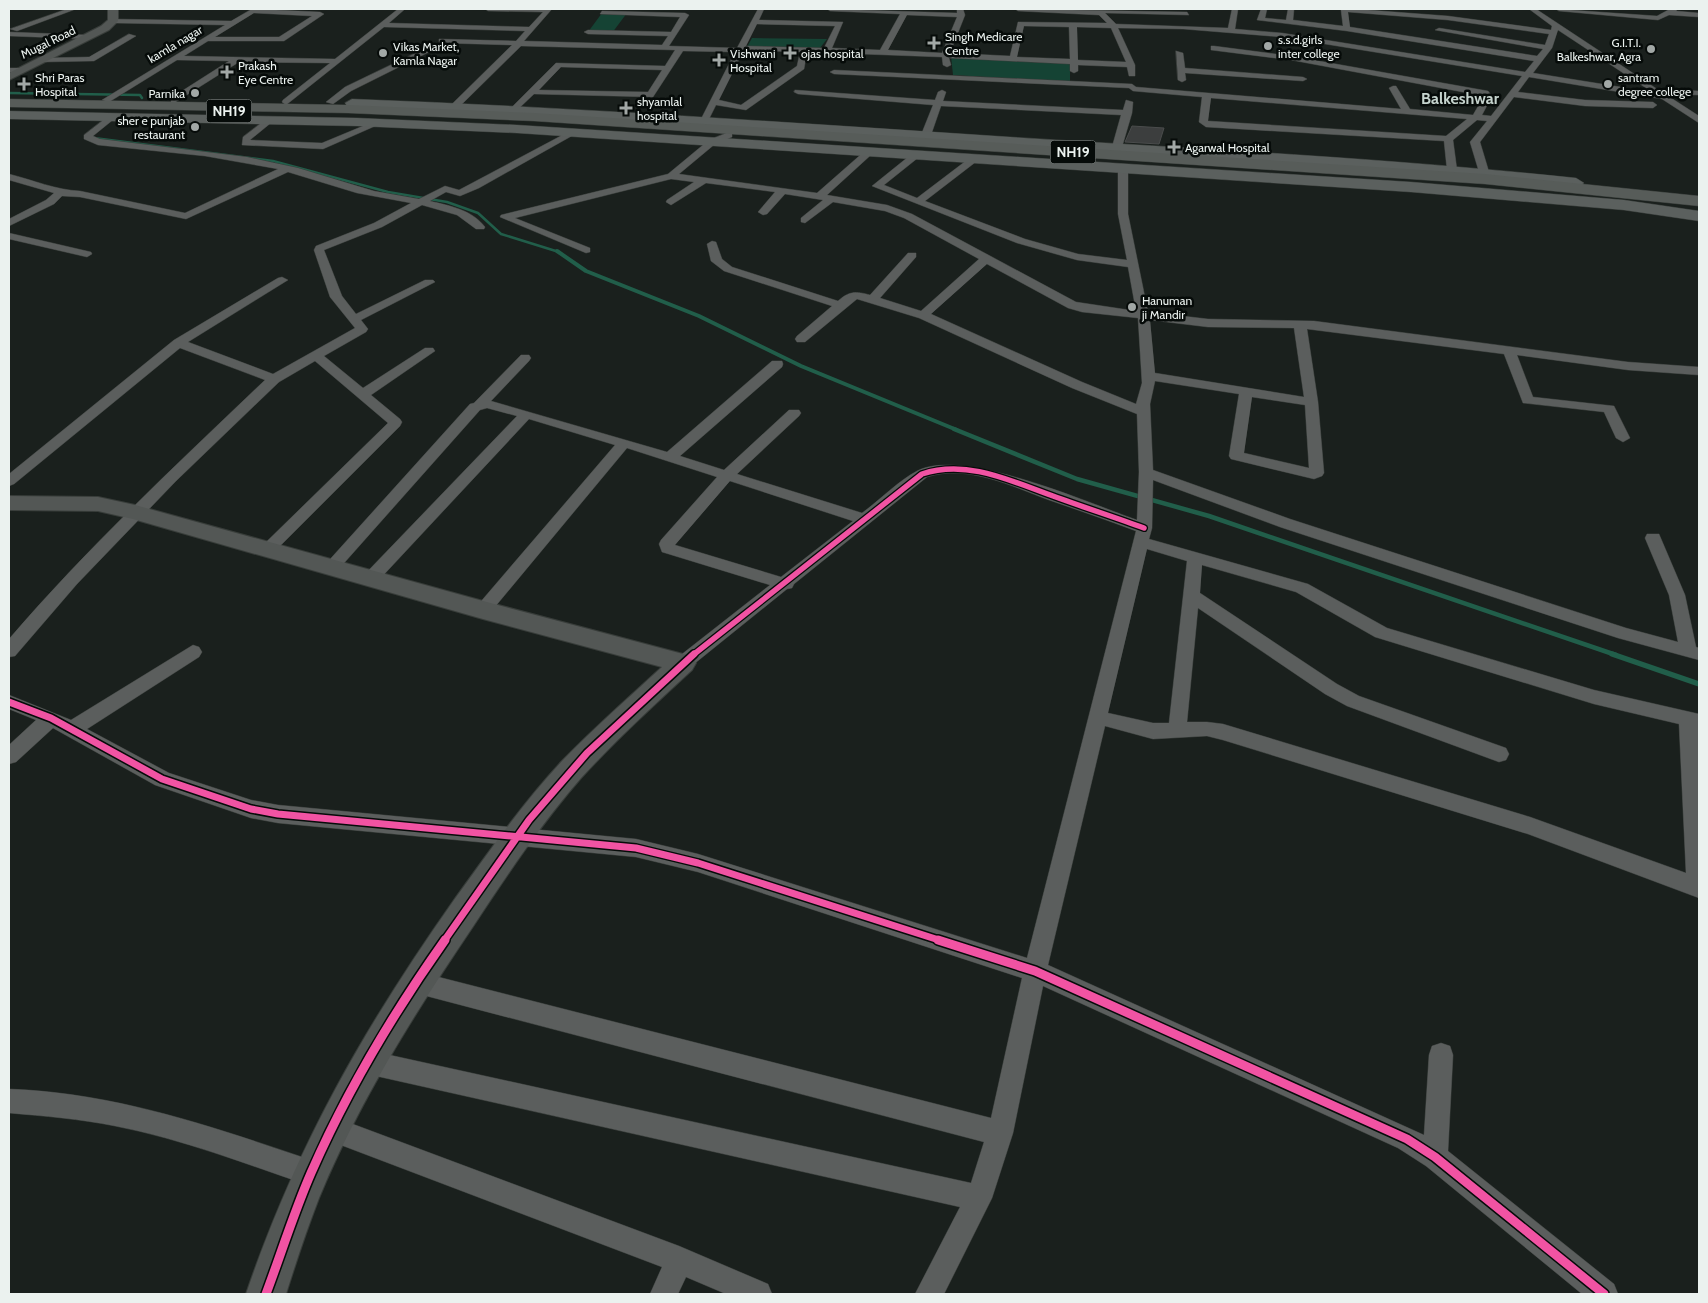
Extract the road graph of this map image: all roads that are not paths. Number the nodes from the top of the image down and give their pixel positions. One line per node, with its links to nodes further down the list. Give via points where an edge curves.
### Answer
1 (73, 9): 45 (street)
2 (112, 9): 29 (street)
3 (402, 9): 36 (street)
4 (488, 9): 5 (street)
5 (549, 9): 40 (street)
6 (761, 9): 31 (street)
7 (830, 9): 8 (street)
8 (857, 9): 22 (street)
9 (1018, 9): 17 (street); 34 (street)
10 (1235, 9): 44 (street)
11 (1264, 9): 32 (street, via 1261,20)
12 (1291, 9): 32 (street)
13 (1434, 9): 25 (street)
14 (1532, 9): 42 (street)
15 (1559, 9): 19 (street)
16 (254, 10): 33 (street, kamla nagar); 52 (street, via 320,14 281,39)
17 (1043, 10): 20 (street)
18 (1138, 10): 20 (street); 24 (street)
19 (1579, 10): 21 (street, via 1658,18)
20 (1099, 11): 37 (street)
21 (1671, 11): 27 (street)
22 (906, 12): 23 (street); 66 (street)
23 (960, 12): 69 (street)
24 (1187, 12): 39 (street)
25 (1446, 12): 35 (street); 42 (street); 43 (street)
26 (199, 13): 30 (street)
27 (1699, 14)
28 (597, 20): 46 (street); 46 (street, via 685,15); 57 (street)
29 (114, 21): 30 (street); 48 (street, Mugal Road)
30 (185, 22): 33 (street)
31 (754, 22): 49 (street); 53 (street, via 807,20 840,24)
32 (1289, 22): 41 (street)
33 (234, 23): 52 (street, kamla nagar)
34 (1021, 24): 38 (street); 71 (street)
35 (1387, 24): 41 (street); 41 (street, via 1344,10); 55 (street)
36 (382, 25): 40 (street); 77 (street)
37 (1114, 26): 38 (street); 39 (street); 79 (street)
38 (1073, 27): 78 (street)
39 (1183, 27): 44 (street)
40 (531, 29): 56 (street)
41 (1348, 29)
42 (1554, 29): 60 (street); 94 (street)
43 (1439, 30): 55 (street); 60 (street)
44 (1231, 31): 72 (street, via 1282,35)
45 (9, 33): 48 (street)
46 (672, 34): 58 (street)
47 (132, 36): 76 (street, via 89,59)
48 (88, 37): 76 (street, Mugal Road)
49 (747, 37): 50 (street); 62 (street)
50 (756, 37)
51 (824, 38): 53 (street)
52 (207, 39): 70 (street, kamla nagar)
53 (833, 39): 64 (street)
54 (442, 41): 56 (street)
55 (1431, 42): 72 (street); 75 (street)
56 (516, 45): 57 (street); 117 (street)
57 (577, 47): 58 (street)
58 (664, 48): 61 (street)
59 (1214, 48): 68 (street)
60 (1548, 48): 75 (street)
61 (680, 49): 62 (street); 80 (street)
62 (741, 49): 63 (street); 108 (street)
63 (804, 50): 64 (street); 108 (street, via 802,66 743,108)
64 (827, 50): 66 (street)
65 (427, 51): 107 (street, via 348,89)
66 (883, 52): 69 (street)
67 (1179, 53): 83 (street)
68 (1258, 53): 74 (street); 105 (street)
69 (945, 55): 71 (street); 87 (street)
70 (176, 58): 73 (street); 101 (street, kamla nagar)
71 (1013, 58): 78 (street)
72 (1420, 58): 85 (street)
73 (238, 59): 77 (street); 104 (street)
74 (1297, 59): 93 (street); 120 (street, via 1482,92 1488,96)
75 (1539, 59): 85 (street)
76 (42, 60): 82 (street, Mugal Road)
77 (336, 61): 106 (street)
78 (1074, 61): 79 (street); 89 (street)
79 (1131, 65): 91 (street)
80 (667, 68): 95 (street, via 559,65); 95 (street, via 647,96)
81 (9, 70): 82 (street)
82 (22, 70): 86 (street, Mugal Road)
83 (1181, 70): 88 (street); 97 (street)
84 (834, 72): 87 (street)
85 (1526, 75): 90 (street); 99 (street)
86 (9, 77)
87 (948, 78): 89 (street); 110 (street)
88 (1220, 80): 100 (street); 105 (street); 105 (street)
89 (1074, 84): 91 (street)
90 (1600, 87): 102 (street); 111 (street)
91 (1132, 88): 97 (street); 118 (street)
92 (1393, 88): 116 (street)
93 (1306, 91): 105 (street); 105 (street); 122 (street)
94 (1656, 91): 98 (street); 102 (street)
95 (534, 92): 115 (street)
96 (798, 92): 110 (street)
97 (1183, 93): 100 (street)
98 (1699, 93)
99 (1512, 94): 111 (street); 123 (street)
100 (1207, 95): 105 (street, via 1203,123)
101 (112, 96): 103 (main road); 104 (main road)
102 (1665, 97): 112 (street)
103 (9, 99)
104 (174, 100): 106 (main road)
105 (1264, 101): 122 (street)
106 (286, 102): 107 (main road)
107 (330, 102): 117 (main road)
108 (714, 102): 126 (street)
109 (9, 103): 117 (highway, NH19)
110 (938, 103): 118 (street); 130 (street)
111 (1585, 103): 112 (street)
112 (1679, 106): 113 (street); 125 (street)
113 (1699, 108)
114 (9, 109): 117 (highway, NH19)
115 (514, 110): 117 (main road); 126 (main road)
116 (1406, 110): 120 (street); 122 (street)
117 (450, 112): 129 (highway, NH19); 135 (highway, NH19)
118 (1128, 113): 136 (street)
119 (9, 116): 121 (main road)
120 (1477, 116): 123 (street); 131 (street)
121 (111, 118): 124 (main road); 142 (street, via 87,137 98,142 222,156)
122 (1341, 119): 131 (street)
123 (1493, 119): 145 (street, via 1476,142)
124 (269, 120): 127 (main road); 127 (street, via 245,143 323,146)
125 (1699, 120)
126 (704, 121): 130 (main road)
127 (378, 123): 128 (main road)
128 (573, 133): 132 (main road); 154 (street, via 476,186 460,193 445,189)
129 (729, 135): 132 (street); 133 (highway, NH19)
130 (926, 135): 134 (main road)
131 (1448, 140): 144 (street)
132 (712, 142): 137 (main road); 146 (street)
133 (885, 145): 139 (highway); 157 (highway, NH19, via 1449,182)
134 (1075, 145): 135 (highway); 136 (main road)
135 (985, 146): 143 (highway, NH19)
136 (1117, 148): 140 (main road)
137 (869, 152): 138 (main road); 151 (street)
138 (916, 156): 139 (main road); 155 (street, via 877,186)
139 (969, 159): 141 (main road); 155 (street)
140 (1280, 159): 143 (highway); 144 (main road)
141 (1123, 168): 159 (main road, via 1412,187 1624,205); 169 (street, via 1123,214)
142 (286, 169): 150 (street, via 186,216 80,194); 154 (street, via 368,193)
143 (1350, 170): 153 (highway, NH19)
144 (1452, 170): 145 (main road)
145 (1484, 172): 153 (main road)
146 (671, 176): 148 (street); 165 (street, via 505,217)
147 (9, 177): 150 (street)
148 (704, 180): 149 (street); 156 (street)
149 (783, 190): 151 (street); 158 (street)
150 (60, 193): 161 (street, via 50,202)
151 (820, 196): 152 (street)
152 (832, 198): 160 (street); 168 (street, via 901,212)
153 (1699, 199)
154 (426, 200): 162 (street, via 462,212); 176 (street, via 319,249 336,297)
155 (919, 201): 169 (street, via 1015,239 1077,257)
156 (671, 202)
157 (1699, 205)
158 (763, 212)
159 (1699, 216)
160 (805, 220)
161 (9, 223)
162 (480, 227)
163 (9, 236): 166 (street)
164 (712, 244): 173 (street, via 718,261 728,269)
165 (586, 250)
166 (87, 254)
167 (912, 255): 172 (street)
168 (987, 258): 174 (street); 175 (street, via 1077,306)
169 (1132, 264): 175 (street)
170 (282, 280): 179 (street)
171 (429, 282): 176 (street)
172 (873, 300): 173 (street, via 854,295); 174 (street)
173 (839, 305): 178 (street)
174 (923, 314): 192 (street)
175 (1143, 316): 177 (street, via 1208,323); 186 (street)
176 (353, 320): 182 (street, via 362,329)
177 (1300, 325): 180 (street); 190 (street)
178 (801, 339)
179 (178, 343): 187 (street); 200 (street)
180 (1509, 351): 185 (street); 195 (street, via 1528,400 1609,409)
181 (428, 352): 189 (street)
182 (316, 355): 187 (street); 189 (street)
183 (525, 358): 191 (street)
184 (777, 364): 197 (street)
185 (1698, 373)
186 (1148, 376): 188 (street); 192 (street)
187 (274, 379): 202 (street)
188 (1246, 392): 190 (street); 190 (street, via 1236,456 1314,474 1317,473)
189 (363, 394): 206 (street, via 394,419 394,426)
190 (1311, 402)
191 (480, 404): 194 (street); 208 (street)
192 (1144, 412): 198 (street)
193 (794, 413): 199 (street)
194 (526, 414): 196 (street); 209 (street)
195 (1623, 438)
196 (624, 443): 197 (street); 212 (street)
197 (670, 457): 199 (street)
198 (1146, 472): 204 (street); 215 (street, via 1285,523 1624,634)
199 (727, 475): 203 (street); 210 (street, via 667,544 668,548)
200 (9, 481)
201 (9, 503): 202 (street, via 98,504)
202 (135, 512): 206 (street); 213 (street, via 54,596)
203 (864, 519): 204 (street, via 922,474 931,470 973,470 988,473); 210 (street)
204 (1142, 535): 207 (street); 218 (street)
205 (1653, 538): 215 (street, via 1677,595)
206 (267, 548): 208 (street)
207 (1195, 558): 211 (street); 220 (street, via 1302,588 1381,633 1594,697)
208 (331, 566): 209 (street)
209 (372, 578): 212 (street)
210 (786, 584): 216 (street)
211 (1191, 595): 222 (street); 223 (street, via 1353,701)
212 (483, 610): 216 (street)
213 (9, 651)
214 (193, 652): 221 (street)
215 (1694, 653)
216 (683, 663): 225 (street, via 587,753)
217 (9, 702): 219 (street)
218 (1096, 717): 222 (street, via 1138,729); 227 (street)
219 (51, 718): 221 (street); 224 (street)
220 (1694, 719): 226 (street)
221 (71, 729): 225 (street, via 162,779 251,809)
222 (1177, 731): 226 (street, via 1207,729 1223,732 1530,826)
223 (1499, 754)
224 (9, 756)
225 (517, 838): 227 (street, via 636,848 698,863); 228 (street)
226 (1698, 888)
227 (1035, 971): 233 (street); 234 (street, via 1396,1133)
228 (415, 982): 230 (street); 233 (street)
229 (1441, 1055): 234 (street)
230 (367, 1062): 232 (street); 236 (street)
231 (9, 1101): 235 (street, via 72,1106 128,1116 179,1129)
232 (334, 1130): 235 (street); 237 (street)
233 (1000, 1133): 236 (street)
234 (1435, 1157): 242 (street)
235 (311, 1173): 238 (street)
236 (979, 1198): 241 (street)
237 (678, 1260): 239 (street); 240 (street)
238 (266, 1294)
239 (664, 1294)
240 (758, 1294)
241 (929, 1294)
242 (1604, 1294)

